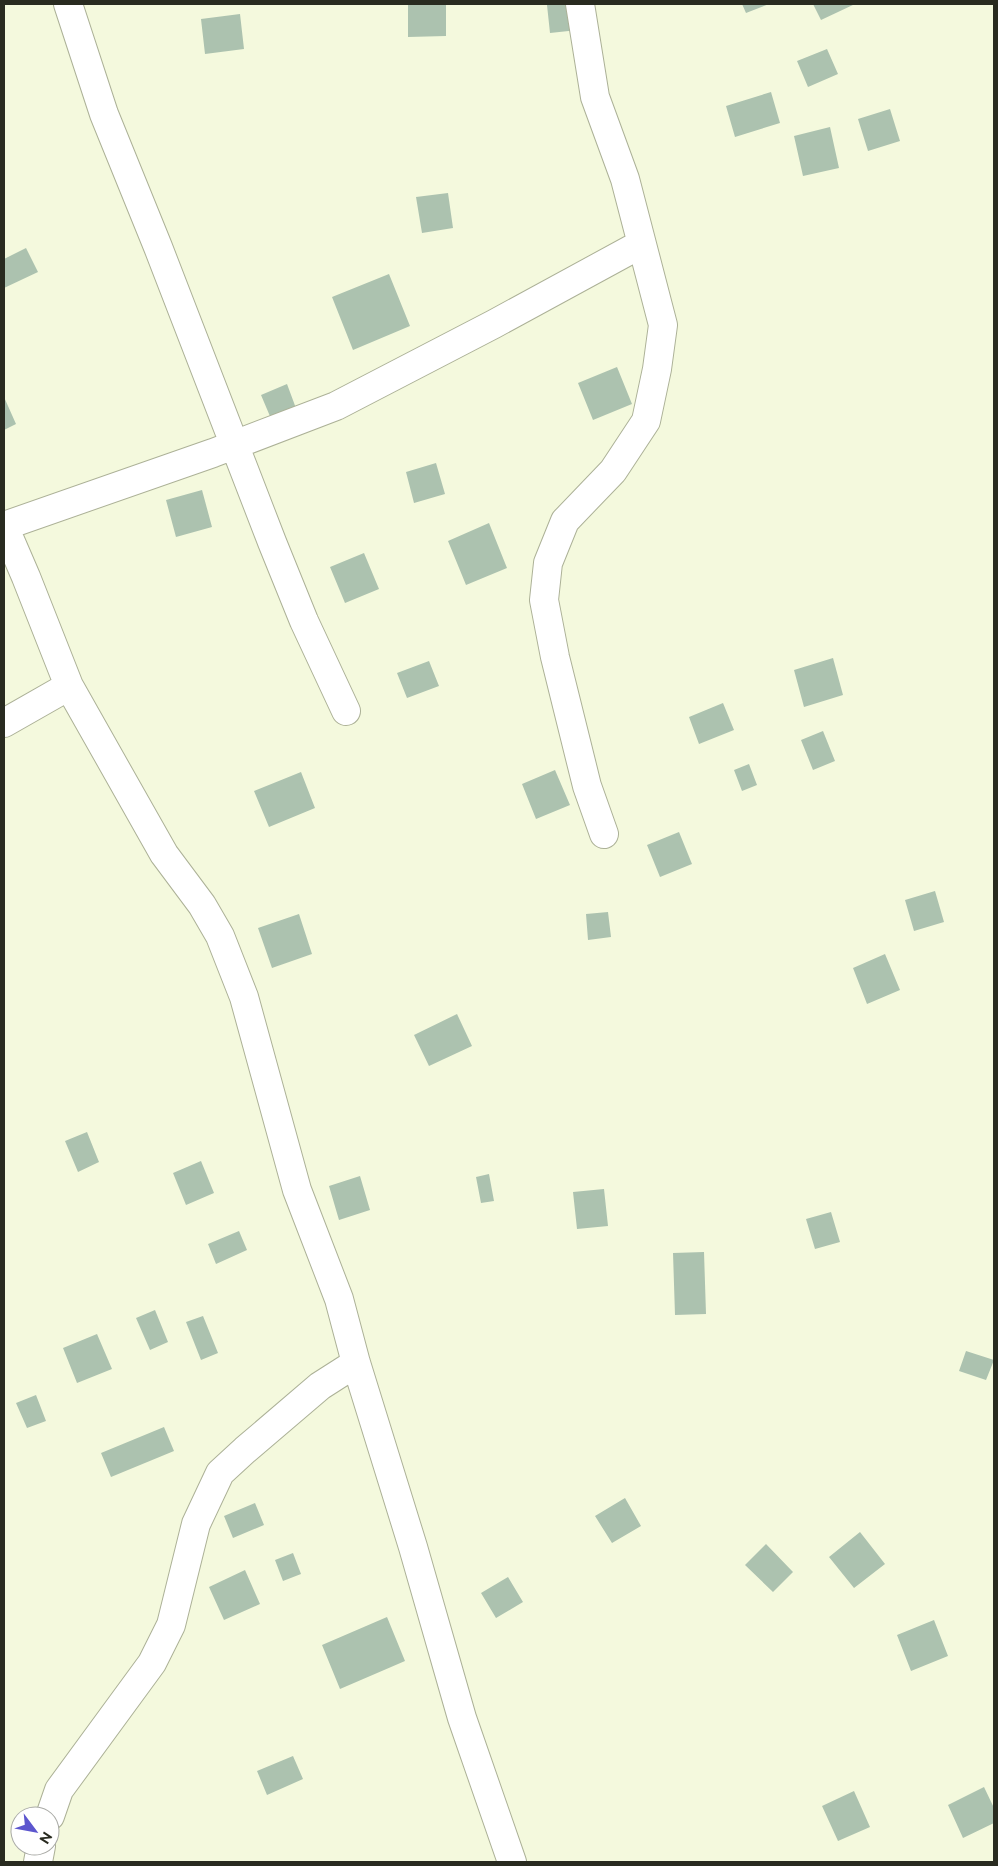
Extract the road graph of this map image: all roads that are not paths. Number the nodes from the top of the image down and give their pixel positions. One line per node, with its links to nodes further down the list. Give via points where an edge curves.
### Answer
1 (68, 4): 4 (street, via 104,114)
2 (580, 4): 3 (street, via 595,97 625,179)
3 (641, 244): 4 (street, via 336,406); 9 (street, via 663,325 646,420 613,471 565,521 548,563 544,600 587,786)
4 (234, 445): 5 (street); 7 (street, via 304,621)
5 (4, 526): 6 (street)
6 (69, 686): 8 (street); 10 (street, via 164,854 202,905 220,936 244,997 297,1190 339,1299)
7 (346, 711)
8 (4, 723)
9 (604, 834)
10 (356, 1362): 11 (street, via 320,1386 220,1473 196,1524 171,1625 152,1663 59,1790); 12 (street, via 462,1718)
11 (53, 1806)
12 (512, 1862)

